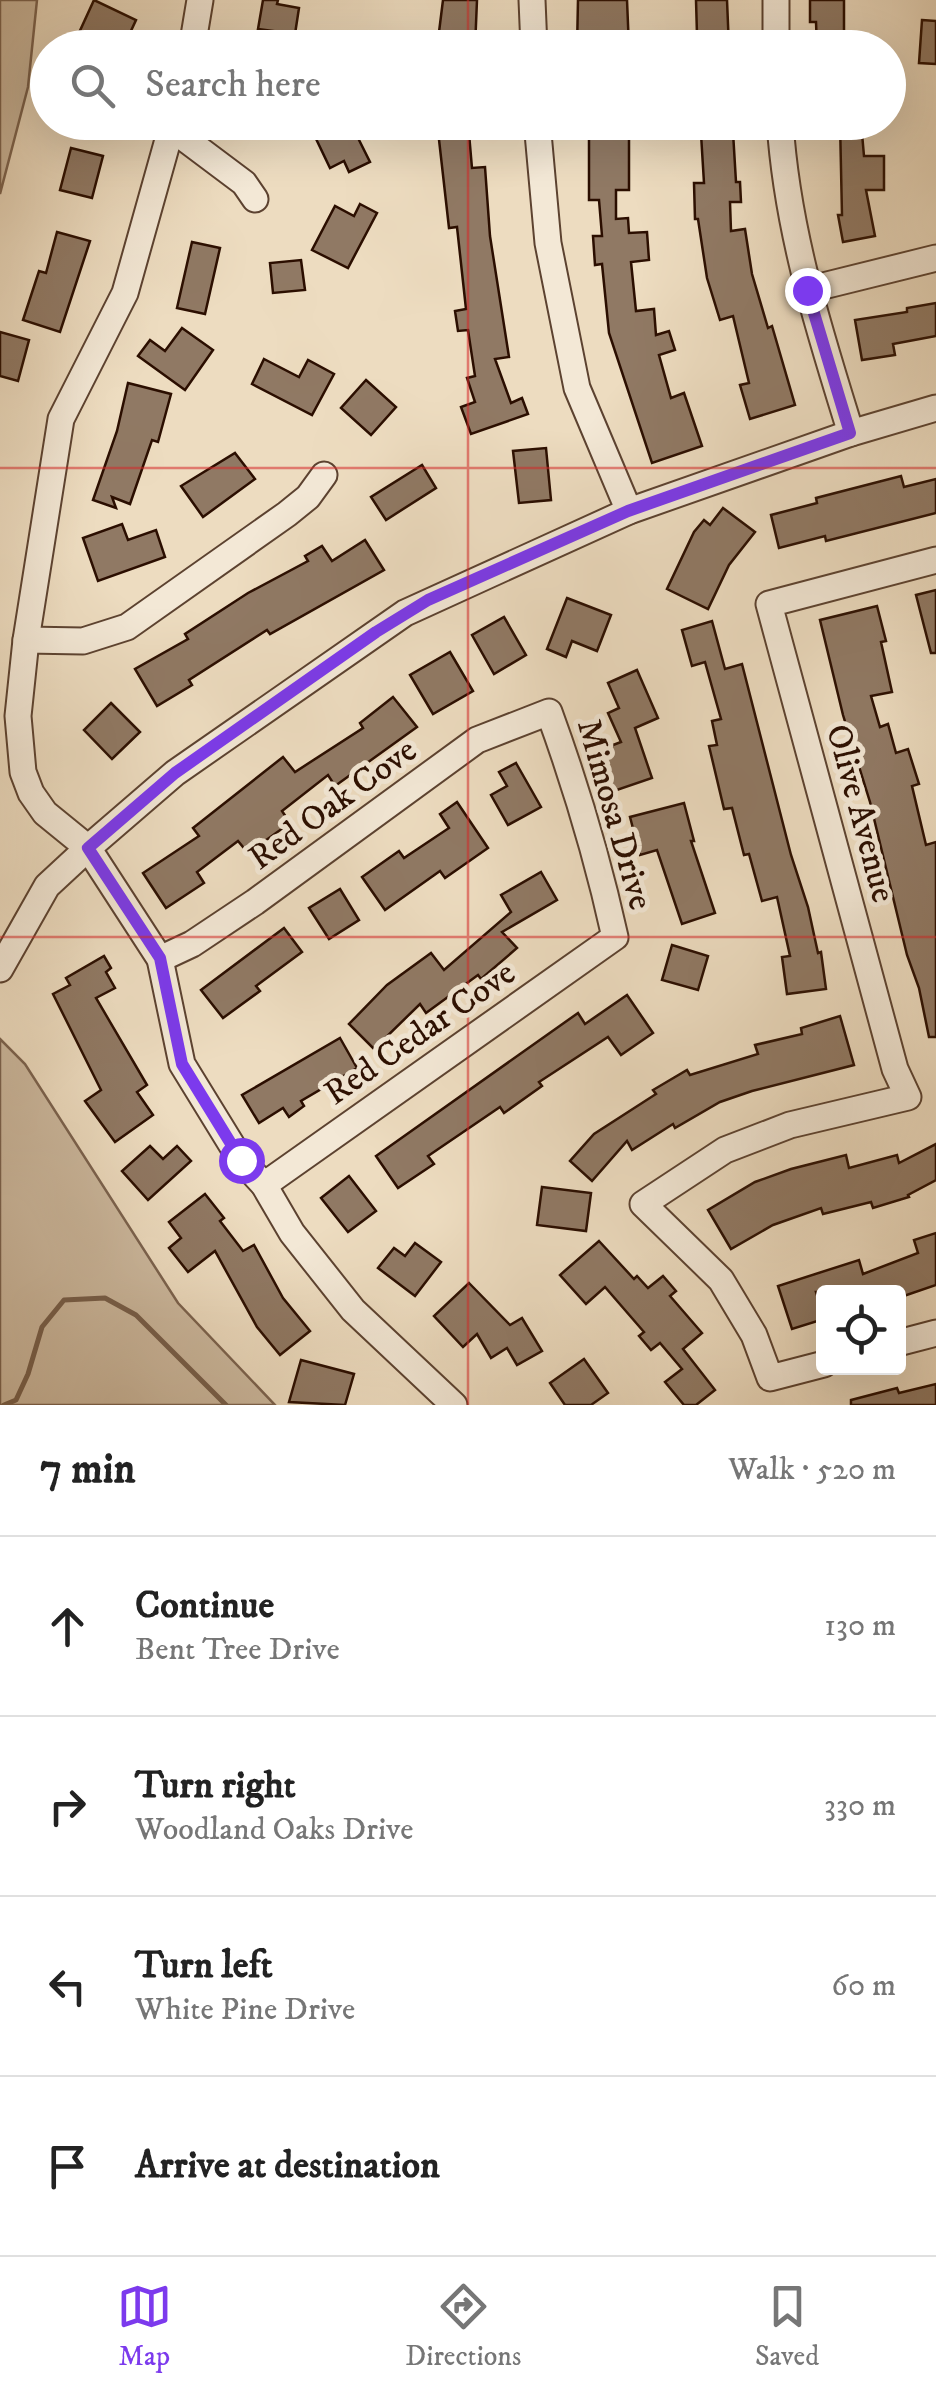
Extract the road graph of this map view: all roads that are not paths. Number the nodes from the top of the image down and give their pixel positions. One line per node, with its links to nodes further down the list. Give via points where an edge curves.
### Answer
1 (200, 0): 4 (street)
2 (532, 0): 5 (street)
3 (776, 0): 6 (street)
4 (195, 30)
5 (533, 30)
6 (776, 30)
7 (168, 140): 19 (street, via 124,292 61,419)
8 (190, 140): 11 (street)
9 (539, 140): 17 (street, via 548,244 576,388)
10 (782, 140): 13 (street)
11 (255, 199)
12 (936, 258): 13 (street)
13 (807, 290): 15 (street)
14 (936, 408): 15 (street)
15 (850, 433): 17 (street)
16 (324, 475): 19 (street, via 288,514 127,627 82,640)
17 (628, 511): 21 (street, via 405,612 175,773)
18 (936, 560): 28 (street, Olive Avenue, via 769,604 908,1097 725,1150 643,1204 721,1280 749,1324 770,1378)
19 (26, 640): 21 (street, via 18,716 23,772 44,813)
20 (549, 712): 22 (street, Mimosa Drive, via 573,776); 23 (street, Red Oak Cove, via 476,740 255,902)
21 (88, 848): 23 (street); 24 (street, via 47,886)
22 (615, 937): 25 (street, Red Cedar Cove)
23 (160, 958): 25 (street, via 182,1064 241,1160)
24 (0, 970)
25 (264, 1185): 29 (street, via 292,1233 353,1310)
26 (936, 1334): 27 (street)
27 (906, 1342)
28 (816, 1366)
29 (454, 1405)

